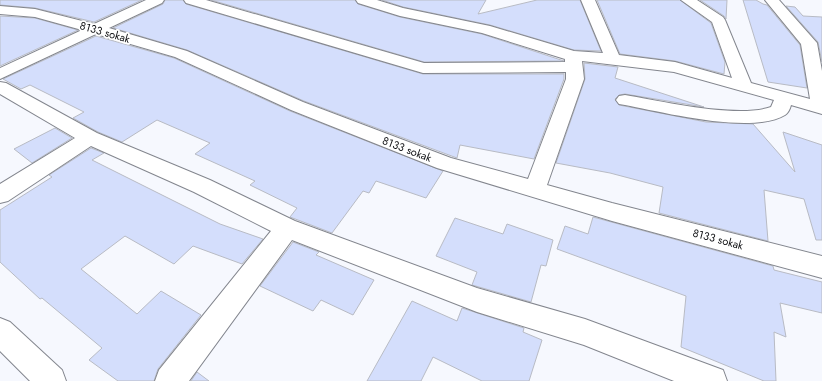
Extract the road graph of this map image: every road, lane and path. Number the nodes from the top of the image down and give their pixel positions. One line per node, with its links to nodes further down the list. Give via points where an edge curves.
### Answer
1 (157, 0): 12 (street)
2 (191, 0): 11 (street)
3 (363, 0): 8 (street)
4 (588, 0): 13 (street)
5 (688, 0): 16 (street, via 718,20)
6 (772, 0): 20 (street, via 809,43)
7 (244, 4): 11 (street)
8 (405, 6): 14 (street, via 484,29)
9 (29, 7): 10 (street, 8133 sokak); 12 (street, 8133 sokak)
10 (0, 10)
11 (231, 12): 14 (street, via 423,68)
12 (94, 29): 15 (street); 22 (street, 8133 sokak, via 181,54 297,106 444,163)
13 (613, 59): 14 (street); 16 (street, via 675,67)
14 (574, 62): 22 (street, via 574,79)
15 (0, 74)
16 (744, 86): 18 (street)
17 (0, 87): 21 (street)
18 (784, 97): 19 (street, via 779,110 768,115 730,117); 20 (street)
19 (624, 100)
20 (821, 108)
21 (90, 138): 23 (street); 24 (street, via 202,186)
22 (535, 189): 25 (street, 8133 sokak, via 612,212)
23 (0, 195)
24 (287, 228): 28 (street); 29 (street, via 477,300 585,332)
25 (822, 267)
26 (0, 331): 27 (street)
27 (51, 381)
28 (170, 381)
29 (712, 381)

